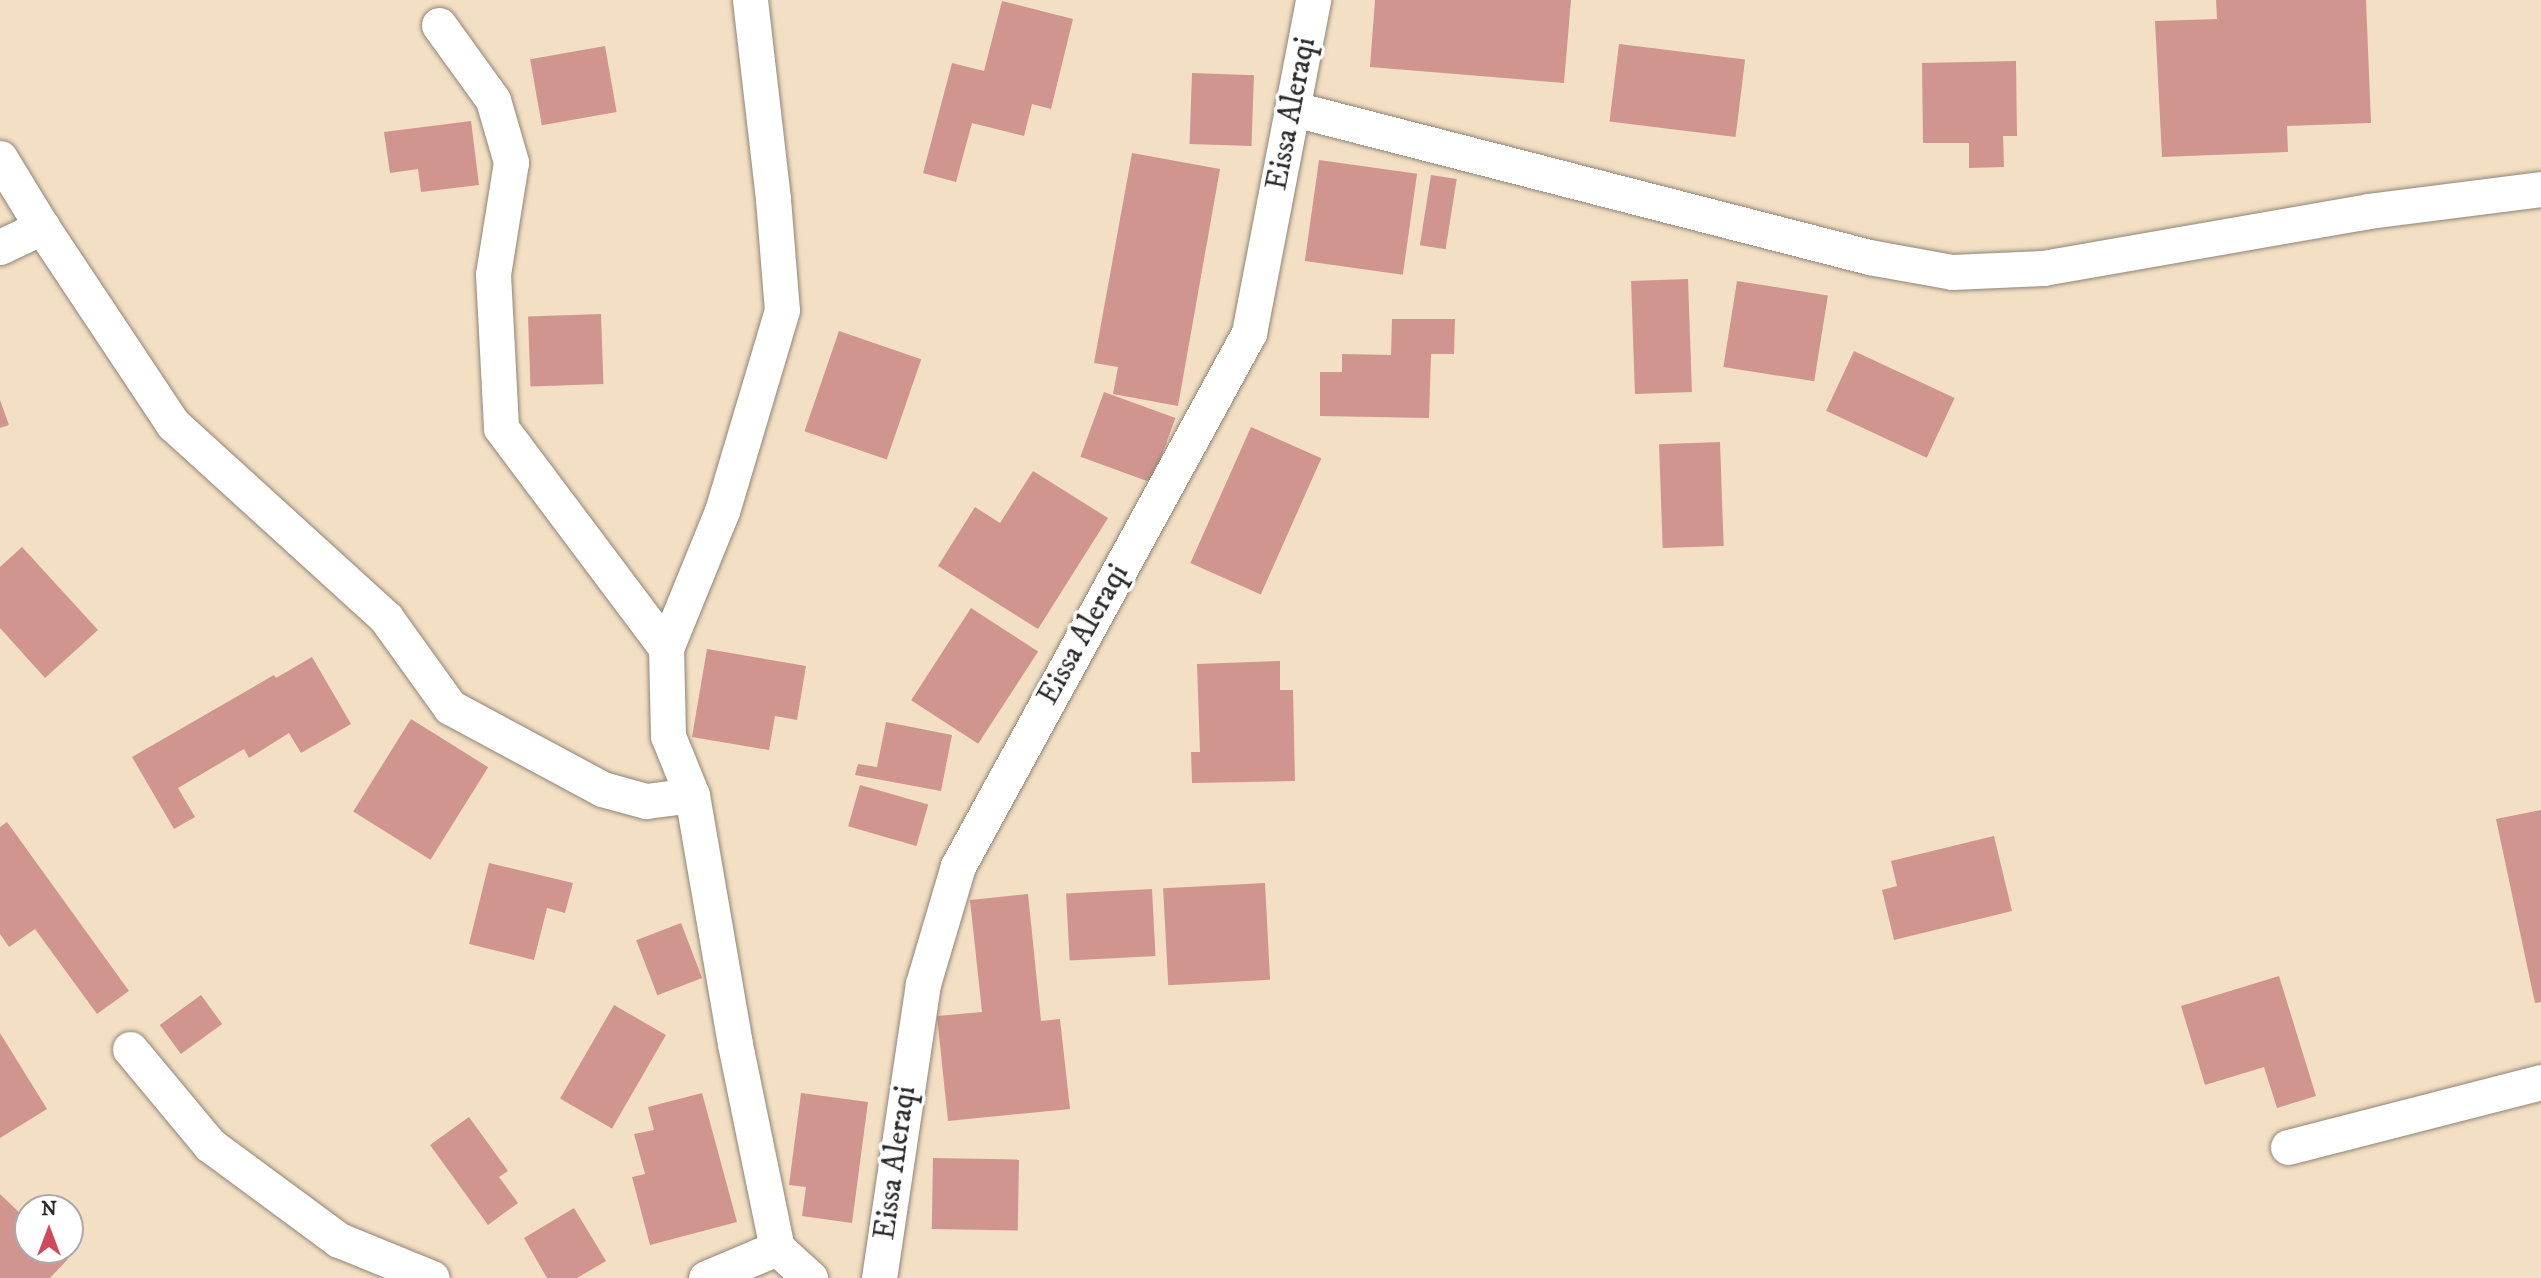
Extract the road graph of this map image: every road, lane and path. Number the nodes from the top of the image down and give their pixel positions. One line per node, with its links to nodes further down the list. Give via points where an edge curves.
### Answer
1 (750, 0): 9 (street, via 782,310 722,511)
2 (1313, 0): 4 (street, Eissa Aleraqi)
3 (439, 25): 9 (street, via 493,100 511,162 493,274 501,428)
4 (1294, 108): 6 (street, via 1869,257 1952,272 2043,268 2370,211); 18 (street, Eissa Aleraqi, via 1250,332 958,866 923,984)
5 (0, 158): 7 (street)
6 (2541, 189)
7 (42, 227): 8 (street); 10 (street, via 173,424 386,618 450,707 602,789 646,801)
8 (0, 247)
9 (666, 648): 10 (street, via 668,736)
10 (692, 795): 14 (street, via 735,1044)
11 (130, 1049): 15 (street, via 210,1145 339,1240)
12 (2541, 1082): 13 (street)
13 (2288, 1147)
14 (777, 1248): 16 (street); 17 (street)
15 (432, 1278)
16 (705, 1278)
17 (810, 1278)
18 (879, 1278)

